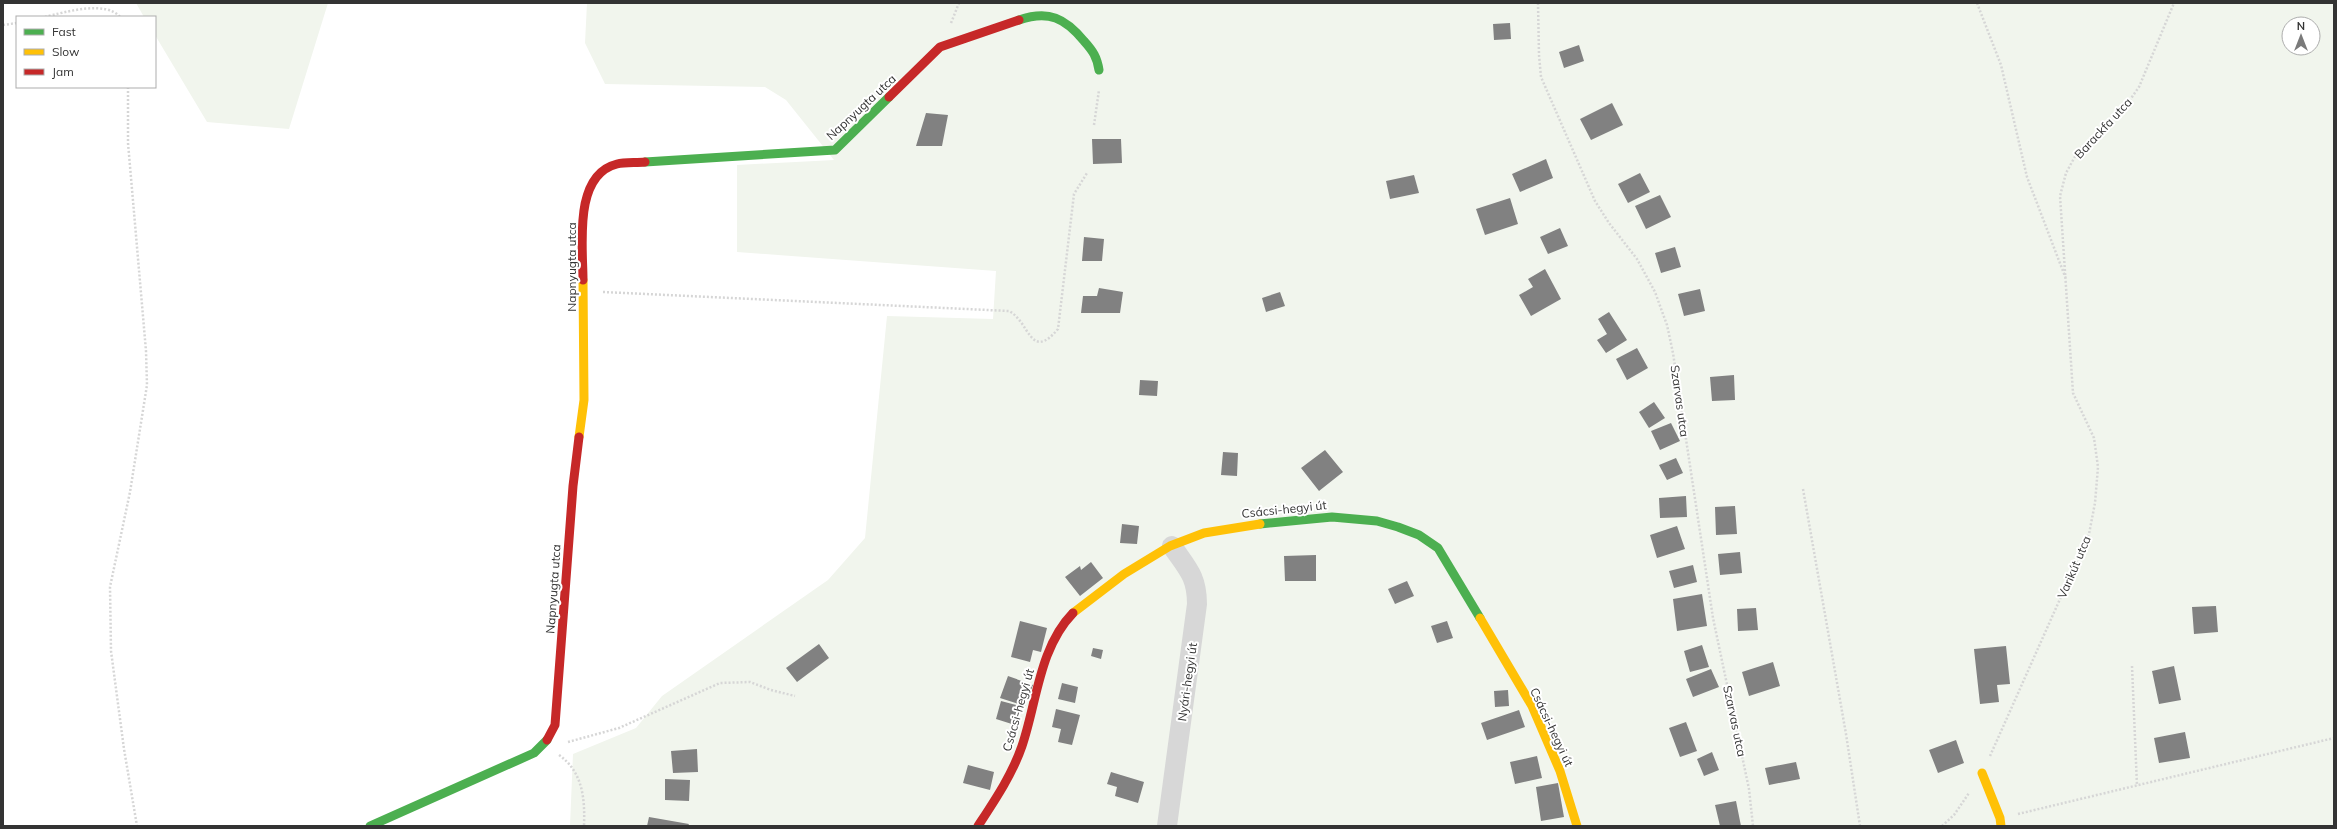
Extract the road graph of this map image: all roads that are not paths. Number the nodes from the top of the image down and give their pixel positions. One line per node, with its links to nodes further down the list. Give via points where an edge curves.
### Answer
1 (1099, 70): 5 (street, Napnyugta utca, via 1097,56 1071,25 1044,15 1027,17 940,47 835,150 617,164 601,171 595,177 587,195 583,216 584,400 573,486 556,725 551,736 534,753)
2 (1172, 546): 6 (street, Csácsi-hegyi út, via 1122,575 1069,616 1054,639 1044,662 1022,745 1005,785); 7 (street, Nyári-hegyi út, via 1194,578 1197,586 1197,604); 8 (street, Csácsi-hegyi út, via 1221,528 1310,517 1343,516 1372,520 1421,535 1438,548 1532,706 1560,771)
3 (1982, 773): 4 (street)
4 (2001, 822)
5 (370, 826)
6 (978, 826)
7 (1168, 826)
8 (1577, 826)

